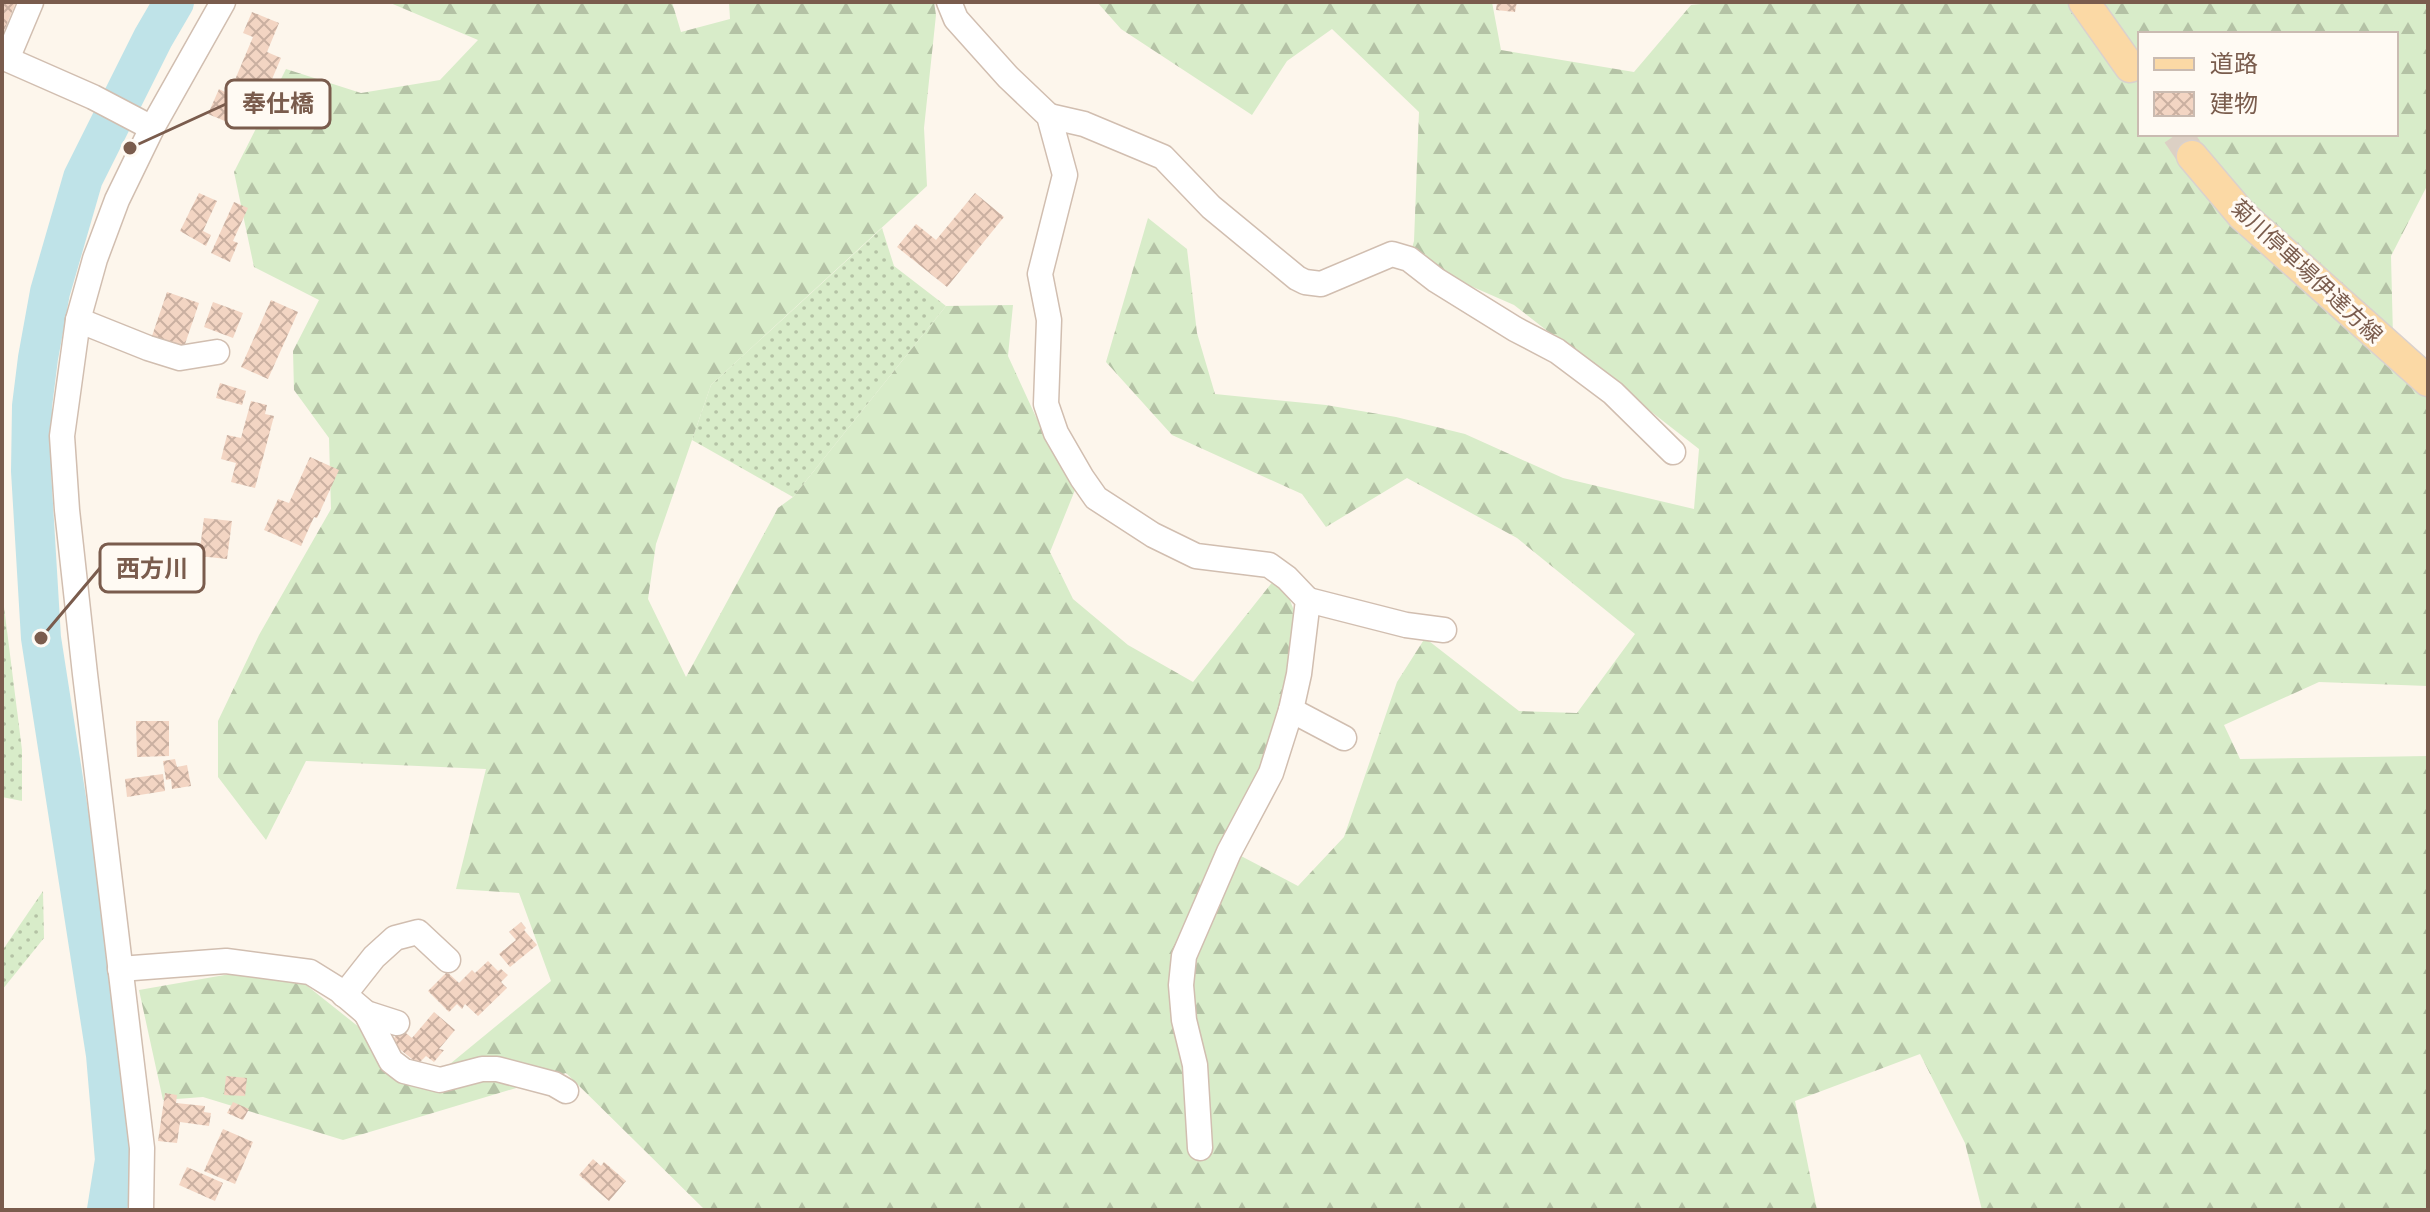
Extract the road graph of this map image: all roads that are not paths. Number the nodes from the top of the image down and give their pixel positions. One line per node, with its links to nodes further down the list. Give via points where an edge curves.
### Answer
1 (31, 2): 5 (street)
2 (223, 2): 8 (street)
3 (949, 2): 7 (street, via 956,19)
4 (2084, 2): 6 (main road)
5 (4, 58): 8 (street)
6 (2130, 67)
7 (1049, 116): 13 (street, via 1084,124 1163,157 1211,207 1305,282 1322,284 1392,254 1409,259 1557,351 1613,393); 14 (street, via 1065,175 1040,274 1049,320 1046,404 1056,433 1096,498 1196,556 1269,565)
8 (146, 124): 10 (street, via 100,244)
9 (2192, 156): 12 (main road, 菊川停車場伊達方線, via 2242,215)
10 (78, 320): 11 (street, via 180,358); 19 (street, via 62,436)
11 (217, 352)
12 (2428, 381)
13 (1673, 452)
14 (1308, 600): 15 (street); 16 (street)
15 (1444, 630)
16 (1291, 710): 17 (street); 24 (street, via 1271,773 1229,852 1184,956 1181,985 1195,1065)
17 (1344, 738)
18 (448, 960): 20 (street, via 418,932 395,938)
19 (120, 969): 20 (street, via 226,961 262,965 310,972); 25 (street, via 142,1148)
20 (344, 995): 21 (street)
21 (366, 1013): 22 (street); 23 (street, via 391,1061 404,1071 440,1080 497,1069)
22 (397, 1023)
23 (566, 1091)
24 (1200, 1148)
25 (141, 1210)

